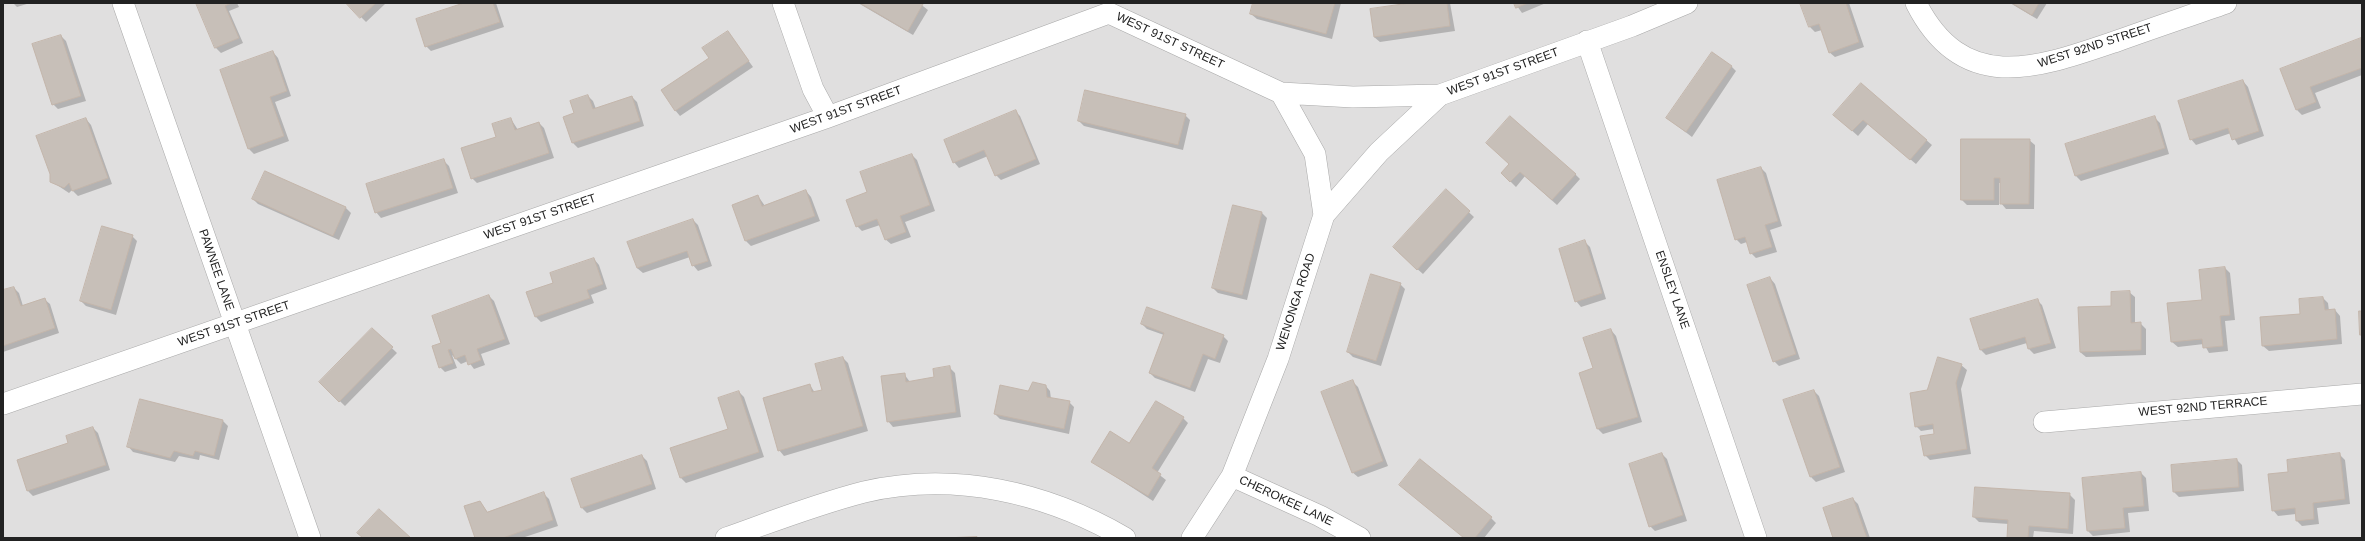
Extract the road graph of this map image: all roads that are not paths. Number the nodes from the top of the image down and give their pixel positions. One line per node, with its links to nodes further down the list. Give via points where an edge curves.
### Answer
1 (123, 3): 12 (street, PAWNEE LANE)
2 (783, 3): 10 (street, via 813,89)
3 (1687, 3): 7 (street, WEST 91ST STREET)
4 (1916, 3): 5 (street, WEST 92ND STREET, via 1926,23 1945,43 1962,55 1990,66 2014,68 2074,56)
5 (2226, 3)
6 (1108, 8): 8 (street, WEST 91ST STREET); 10 (street, WEST 91ST STREET)
7 (1587, 41): 9 (street, WEST 91ST STREET); 22 (street, ENSLEY LANE)
8 (1281, 93): 9 (street, WEST 91ST STREET, via 1354,97); 11 (street, via 1315,154)
9 (1440, 95): 11 (street, WENONGA ROAD, via 1378,152)
10 (828, 117): 12 (street, WEST 91ST STREET)
11 (1324, 215): 16 (street, WENONGA ROAD, via 1278,360)
12 (235, 324): 14 (street, WEST 91ST STREET); 17 (street, PAWNEE LANE)
13 (2362, 394): 15 (street, WEST 92ND TERRACE)
14 (3, 404)
15 (2044, 422)
16 (1232, 476): 20 (street, WENONGA ROAD); 21 (street, CHEROKEE LANE, via 1320,516)
17 (310, 538)
18 (726, 538): 19 (street, via 864,492 908,485 960,484 1013,492 1066,508)
19 (1125, 538)
20 (1192, 538)
21 (1360, 538)
22 (1756, 538)

